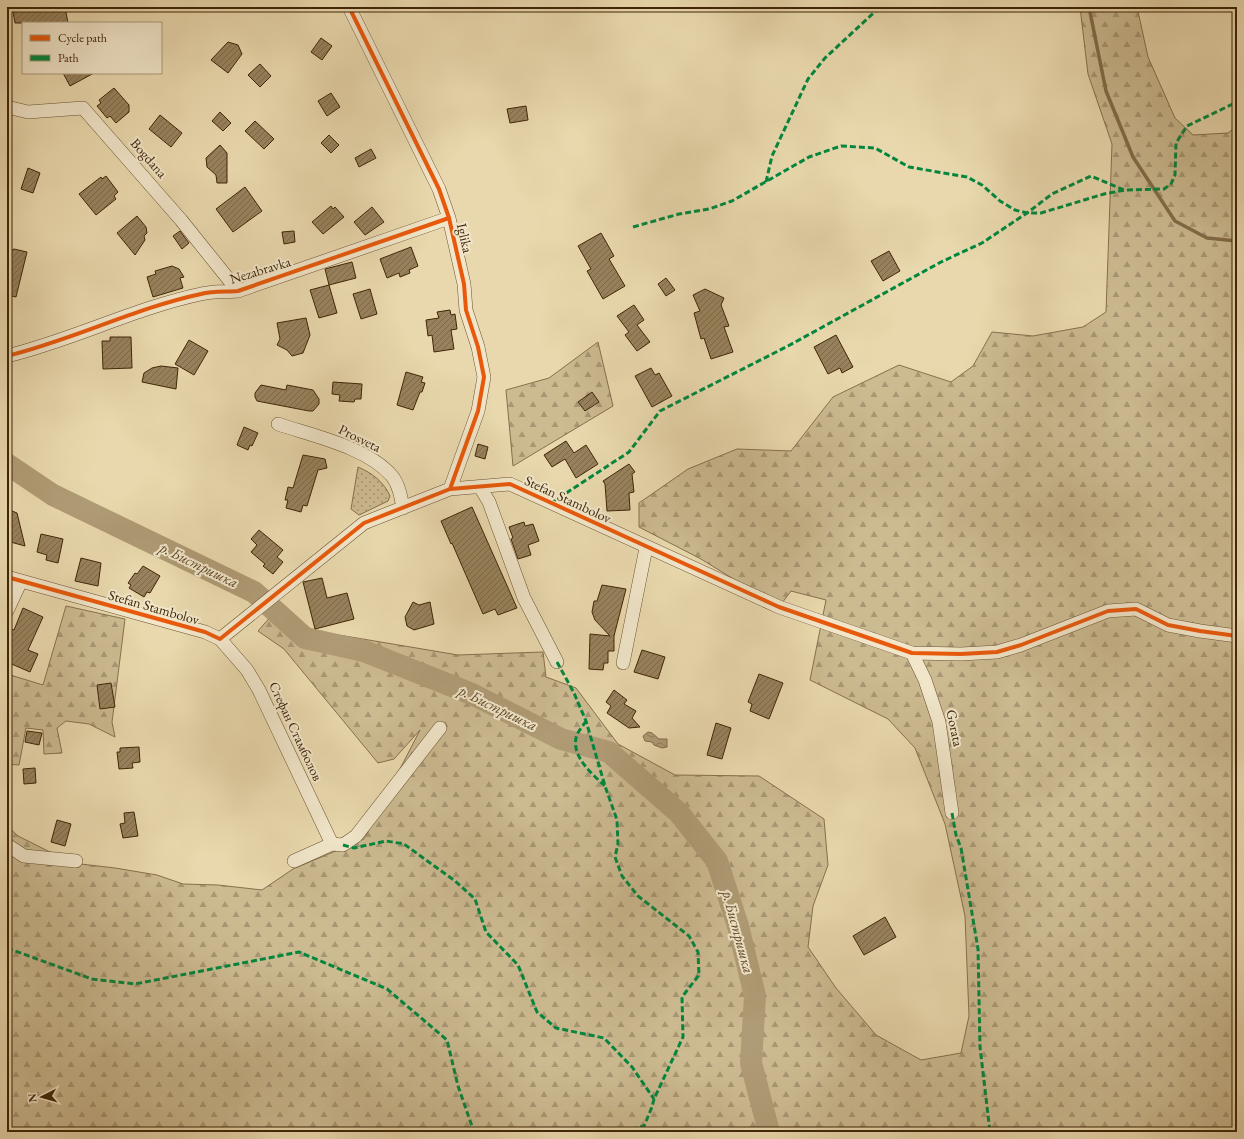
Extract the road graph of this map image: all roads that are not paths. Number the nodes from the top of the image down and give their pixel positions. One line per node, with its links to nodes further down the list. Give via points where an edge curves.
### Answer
1 (349, 7): 3 (street, Iglika, via 439,189)
2 (7, 107): 4 (street, Bogdana, via 28,112 83,108 181,220)
3 (449, 218): 4 (street, Nezabravka); 8 (street, Iglika, via 464,284 466,310 484,377 478,411)
4 (238, 291): 5 (street, Nezabravka, via 203,294 155,306 32,350)
5 (7, 356)
6 (278, 424): 9 (street, Prosveta, via 348,447 374,461 392,477)
7 (480, 487): 8 (street, Stefan Stambolov); 10 (street, Stefan Stambolov, via 510,484); 17 (street, via 490,502 524,598)
8 (450, 489): 9 (street, Stefan Stambolov)
9 (403, 508): 15 (street, Stefan Stambolov, via 364,523)
10 (646, 548): 16 (street, Stefan Stambolov, via 779,607); 18 (street)
11 (7, 577): 12 (street, Stefan Stambolov)
12 (21, 581): 13 (street); 15 (street, Stefan Stambolov, via 205,632)
13 (7, 611)
14 (1237, 636): 16 (street, Stefan Stambolov, via 1168,624 1136,609 1108,611 997,652)
15 (220, 639): 21 (street, Стефан Стамболов, via 247,670 259,690)
16 (912, 653): 20 (street, Gorata, via 925,680 939,722)
17 (557, 662)
18 (623, 663)
19 (440, 728): 21 (street, via 356,836 343,845)
20 (952, 813)
21 (332, 844): 24 (street)
22 (7, 845): 23 (street, via 24,856)
23 (76, 861)
24 (294, 861)

